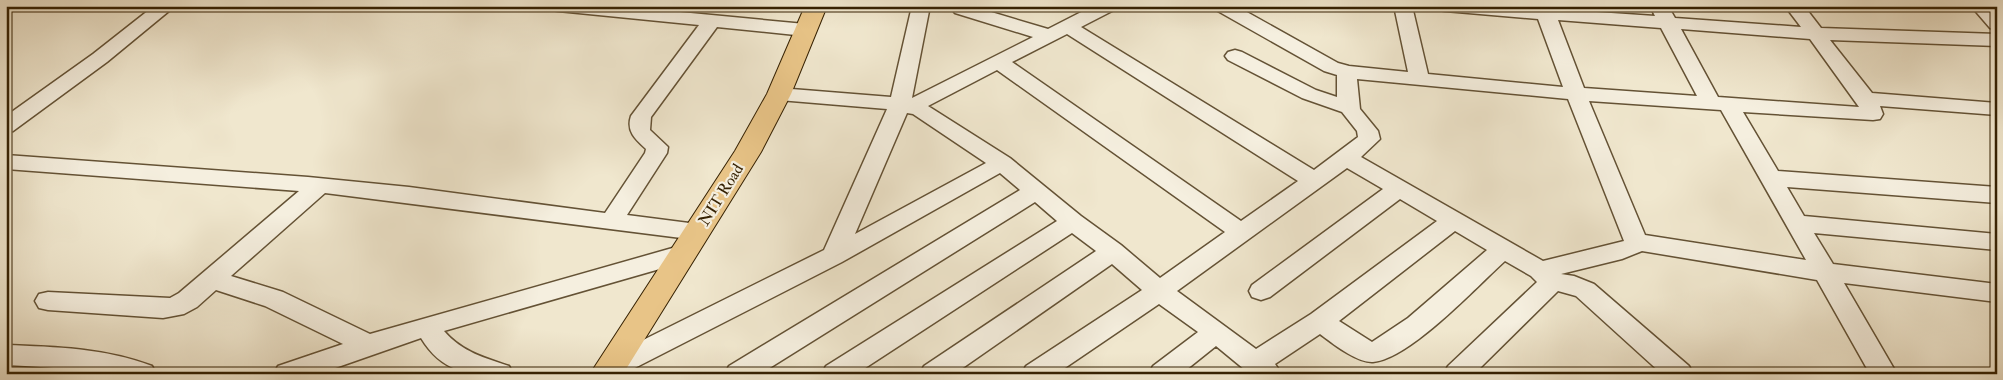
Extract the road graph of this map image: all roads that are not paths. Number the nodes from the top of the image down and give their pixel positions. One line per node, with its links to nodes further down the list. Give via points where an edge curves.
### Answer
1 (166, 6): 32 (street)
2 (558, 6): 15 (street)
3 (921, 6): 29 (street)
4 (941, 6): 12 (street)
5 (1108, 6): 18 (street)
6 (1222, 6): 23 (street, via 1331,67)
7 (1403, 6): 24 (street)
8 (1445, 6): 13 (street)
9 (1659, 6): 16 (street)
10 (1794, 6): 19 (street)
11 (1980, 6): 17 (street)
12 (962, 8): 18 (street)
13 (1544, 10): 16 (street); 26 (street)
14 (811, 18): 15 (street); 25 (main road, NIT Road)
15 (712, 21): 43 (street, via 641,116 639,130 657,147 656,153)
16 (1669, 23): 19 (street); 28 (street)
17 (1997, 24)
18 (1060, 31): 22 (street); 37 (street)
19 (1816, 34): 20 (street); 27 (street)
20 (1997, 40)
21 (1235, 56): 30 (street, via 1309,94)
22 (999, 62): 29 (street); 46 (street)
23 (1347, 72): 24 (street); 30 (street)
24 (1420, 80): 26 (street)
25 (779, 94): 29 (street); 49 (main road, NIT Road, via 748,152)
26 (1576, 94): 28 (street); 47 (street)
27 (1866, 99): 28 (street, via 1873,114); 31 (street)
28 (1720, 103): 36 (street)
29 (906, 105): 35 (street, via 920,110); 52 (street)
30 (1350, 108): 33 (street, via 1369,139)
31 (1997, 109)
32 (6, 126)
33 (1346, 158): 37 (street); 39 (street)
34 (6, 162): 38 (street)
35 (1002, 163): 40 (street); 52 (street)
36 (1771, 178): 41 (street); 45 (street)
37 (1313, 180): 46 (street)
38 (318, 186): 43 (street); 55 (street)
39 (1399, 189): 42 (street); 57 (street)
40 (1036, 191): 44 (street); 70 (street)
41 (1997, 195)
42 (1454, 220): 50 (street); 60 (street)
43 (611, 222): 49 (street)
44 (1074, 222): 51 (street); 71 (street)
45 (1798, 223): 48 (street); 53 (street)
46 (1242, 232): 56 (street)
47 (1636, 242): 53 (street); 54 (street, via 1622,251)
48 (1997, 242)
49 (690, 243): 61 (street); 67 (main road, NIT Road)
50 (1503, 249): 54 (street); 60 (street, via 1404,336 1380,351 1368,351)
51 (1113, 250): 56 (street); 72 (street)
52 (834, 256): 67 (street)
53 (1824, 272): 58 (street); 77 (street)
54 (1545, 275): 75 (street, via 1548,287); 76 (street, via 1585,290)
55 (212, 279): 59 (street, via 188,300 163,309); 63 (street, via 274,299)
56 (1159, 291): 62 (street); 73 (street)
57 (1261, 291)
58 (1997, 293)
59 (48, 302)
60 (1320, 321): 65 (street)
61 (428, 327): 63 (street); 69 (street, via 444,351)
62 (1216, 332): 65 (street); 74 (street)
63 (369, 345): 66 (street)
64 (6, 355): 68 (street, via 78,359 118,365)
65 (1262, 370)
66 (294, 372)
67 (613, 372)
68 (143, 374)
69 (500, 374)
70 (738, 374)
71 (834, 374)
72 (933, 374)
73 (1035, 374)
74 (1162, 374)
75 (1457, 374)
76 (1680, 374)
77 (1884, 374)

